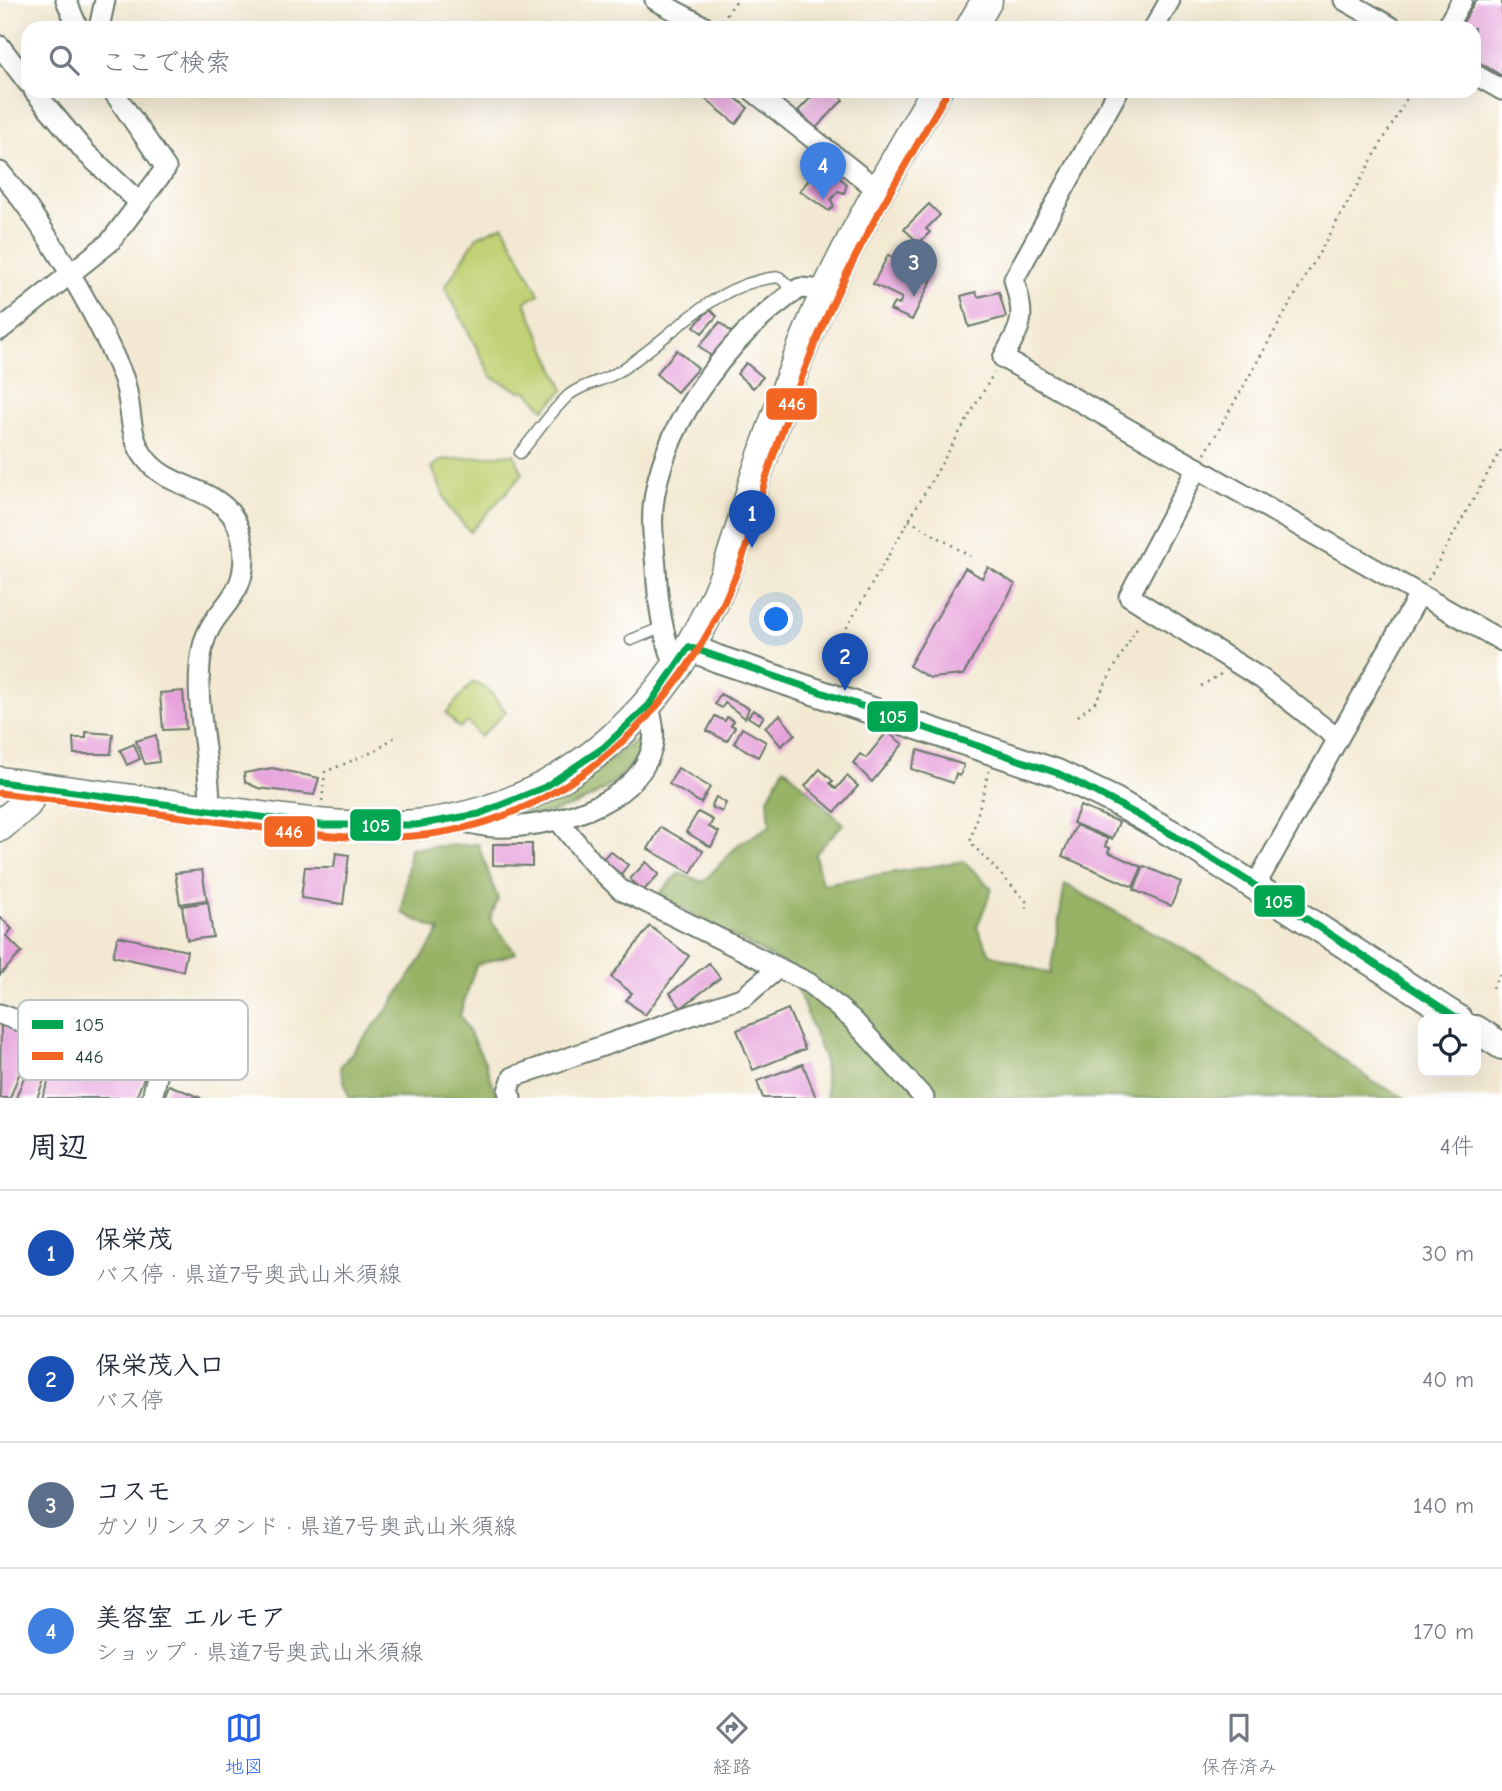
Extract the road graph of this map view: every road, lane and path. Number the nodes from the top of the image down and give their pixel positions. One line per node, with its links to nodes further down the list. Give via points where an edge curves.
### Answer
1 (66, 0): 9 (street)
2 (105, 0): 10 (street)
3 (655, 0): 11 (street)
4 (737, 0): 12 (path)
5 (987, 0): 13 (main road)
6 (1170, 0): 14 (street)
7 (1344, 0): 15 (street)
8 (1462, 0): 16 (street)
9 (75, 21)
10 (100, 21)
11 (694, 21)
12 (721, 21)
13 (975, 21)
14 (1158, 21)
15 (1381, 21)
16 (1450, 21)
17 (0, 46): 18 (street)
18 (21, 74)
19 (1481, 78): 20 (street)
20 (1502, 89)
21 (40, 98): 29 (street, via 86,153)
22 (118, 98): 29 (street, via 166,168)
23 (762, 98): 28 (street)
24 (932, 98): 28 (main road)
25 (1114, 98): 34 (street, via 1014,279 1023,314)
26 (1407, 98): 37 (path)
27 (0, 172): 30 (street)
28 (879, 191): 31 (main road)
29 (140, 203): 30 (street, via 110,242)
30 (69, 273): 33 (street); 55 (street, via 124,379 133,433 144,458 218,500 239,530 242,572 236,594 203,644 200,673)
31 (828, 290): 32 (street); 46 (main road, via 771,432 727,572)
32 (795, 291): 36 (lane, via 779,278 768,278 719,296 641,357 571,394); 42 (street, via 713,370 673,442 655,493 653,522)
33 (0, 330)
34 (1003, 358): 37 (street); 38 (path)
35 (1502, 448): 40 (path)
36 (520, 453)
37 (1197, 468): 40 (street); 41 (street, via 1132,584 1129,596)
38 (909, 520): 39 (path); 45 (path)
39 (970, 556)
40 (1419, 595): 44 (street); 50 (street)
41 (1147, 609): 48 (path, via 1095,702); 50 (street, via 1262,679)
42 (663, 627): 43 (lane); 46 (street, via 666,643)
43 (631, 640)
44 (1502, 641)
45 (836, 646)
46 (683, 657): 47 (main road); 51 (street, via 718,659)
47 (649, 705): 56 (main road, via 603,748 545,787 479,814); 57 (street, via 652,747 637,776 607,801)
48 (1078, 716)
49 (396, 736): 54 (path, via 375,751 325,772)
50 (1337, 738): 59 (street)
51 (994, 751): 59 (street, via 1058,773 1115,801); 60 (path, via 970,842 1027,902)
52 (0, 782): 53 (main road)
53 (35, 787): 55 (main road); 58 (main road, via 26,804)
54 (322, 806)
55 (210, 810): 56 (main road, via 320,825 404,826)
56 (451, 820): 57 (street, via 494,827)
57 (558, 820): 61 (street, via 621,890)
58 (0, 826)
59 (1255, 886): 65 (street)
60 (1025, 913)
61 (778, 968): 71 (street, via 744,997 513,1077); 72 (street, via 809,983 852,1019)
62 (1502, 970): 63 (path)
63 (1492, 988)
64 (0, 1014): 66 (street)
65 (1452, 1014)
66 (18, 1021)
67 (1481, 1033): 68 (street)
68 (1502, 1046)
69 (156, 1080): 70 (street)
70 (152, 1098)
71 (510, 1098)
72 (925, 1098)

